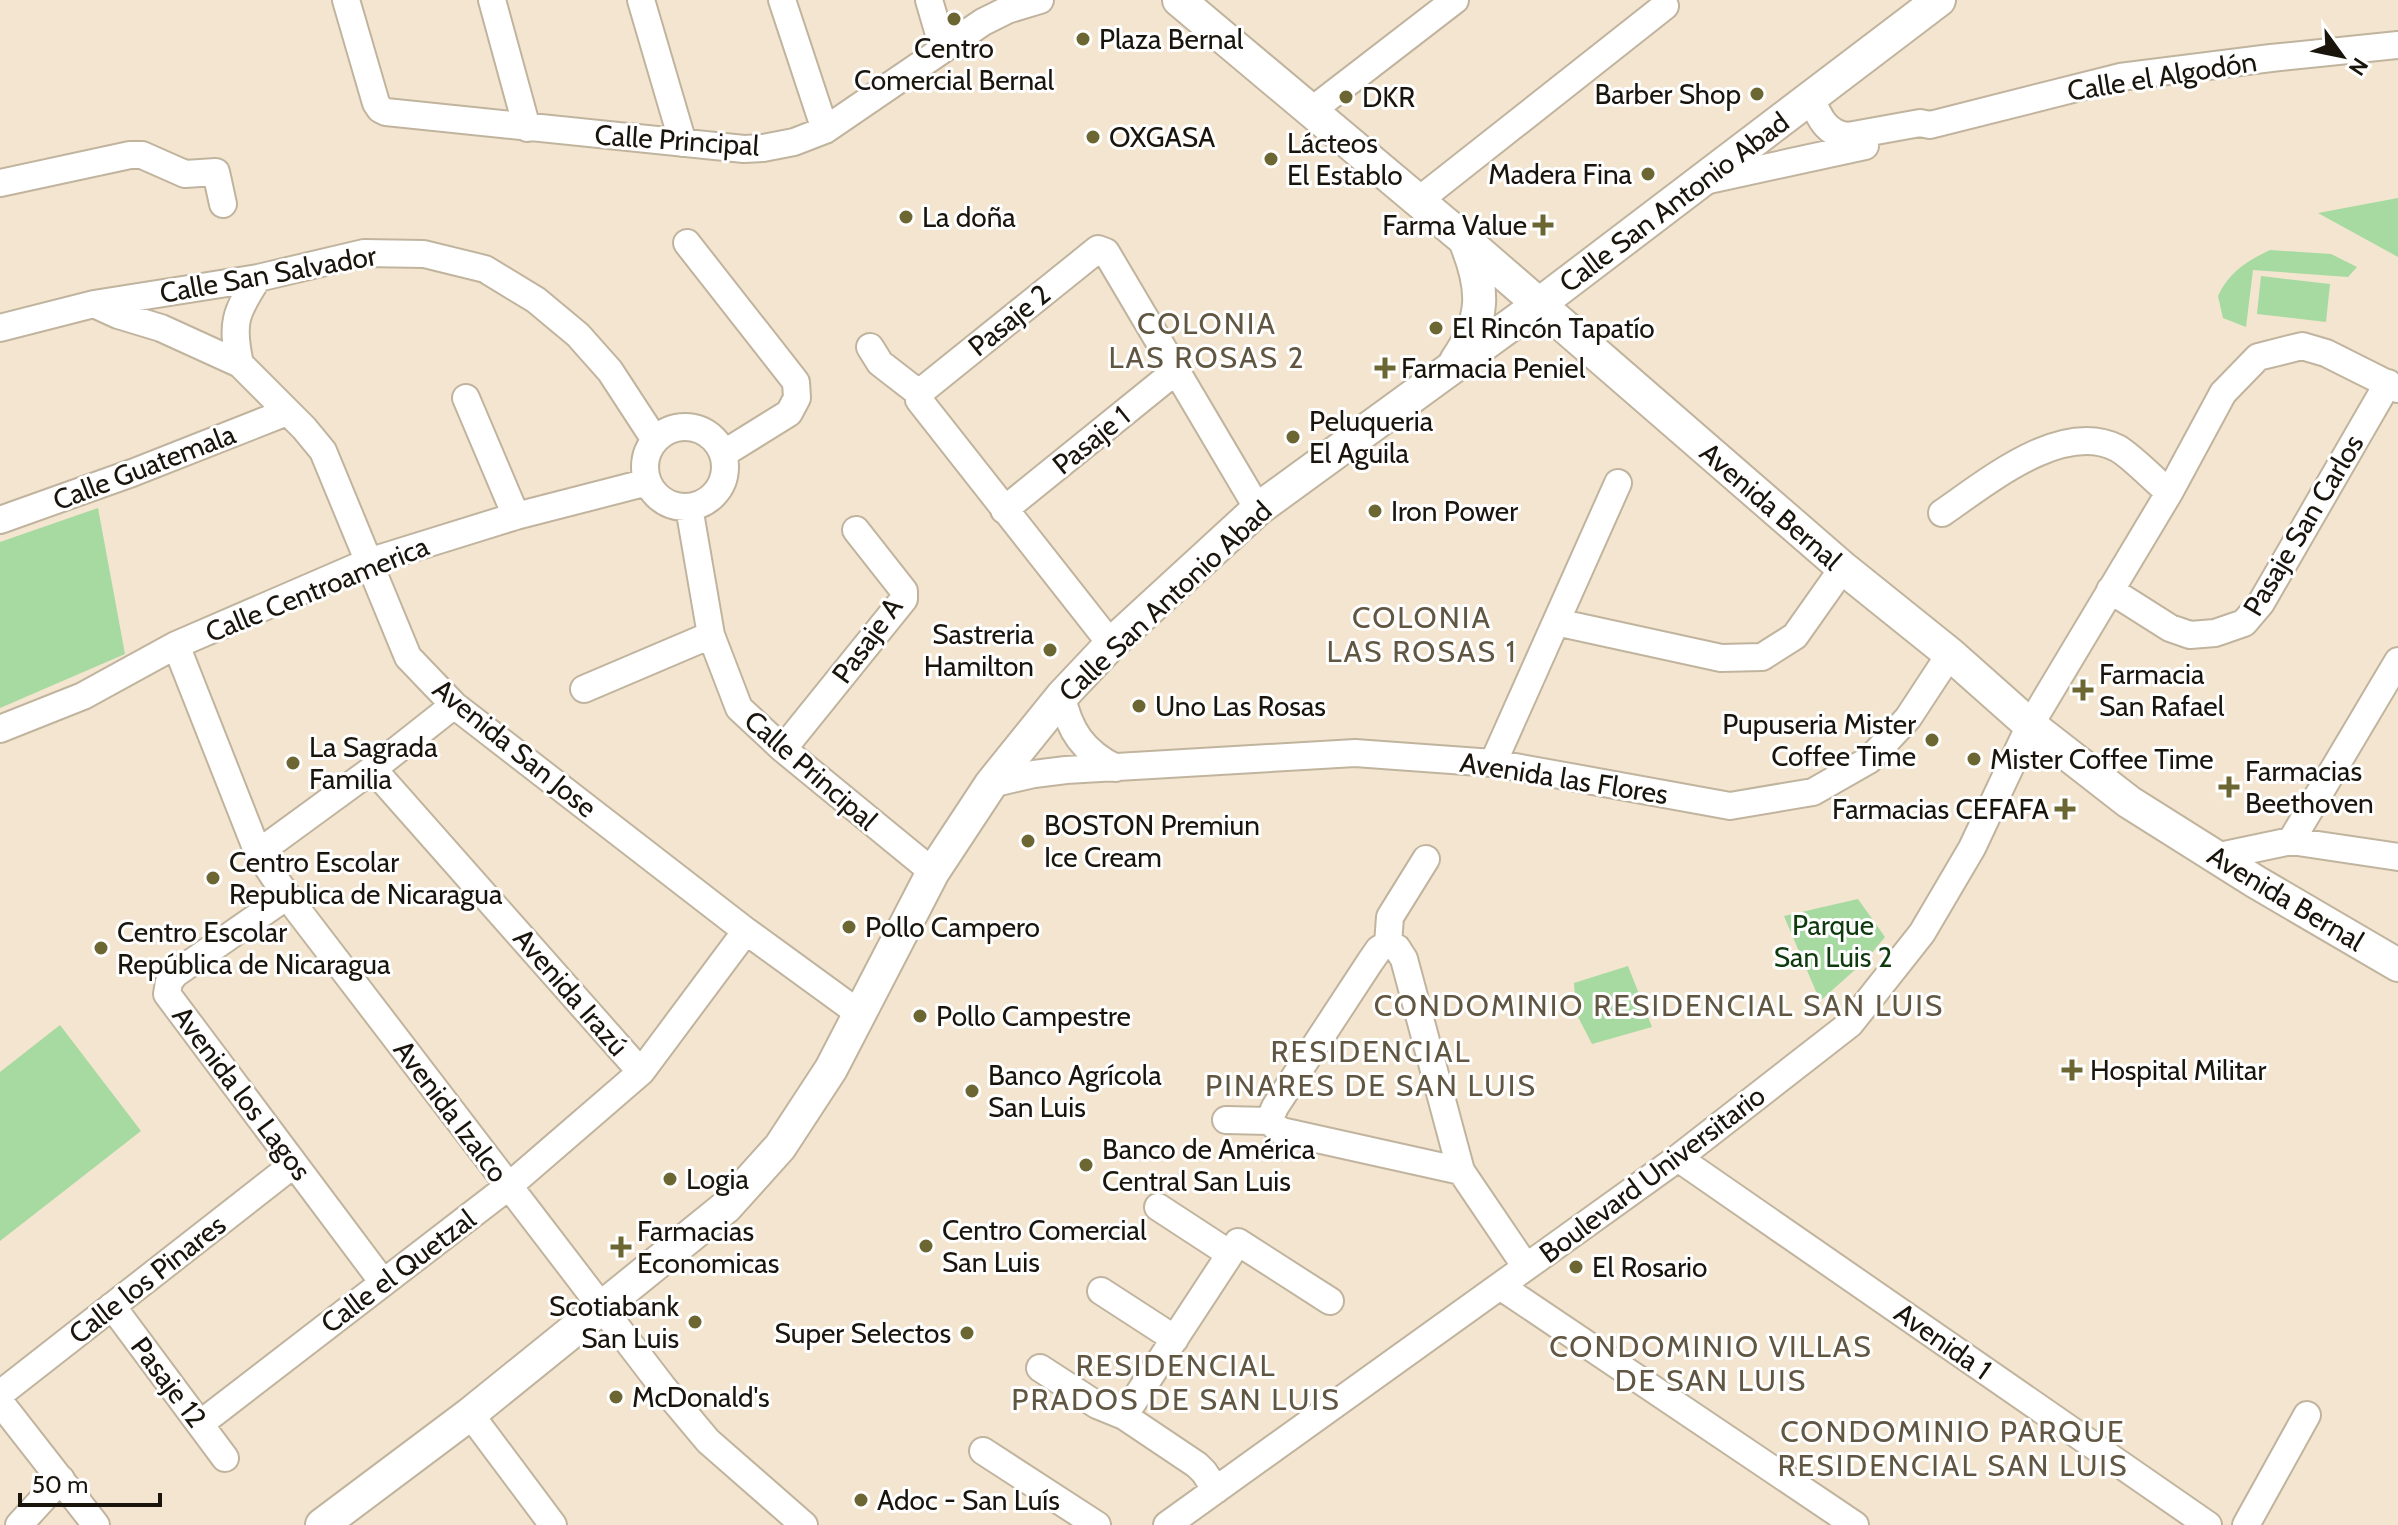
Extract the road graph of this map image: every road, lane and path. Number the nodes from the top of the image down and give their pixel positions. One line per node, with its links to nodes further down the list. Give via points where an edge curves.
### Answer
1 (346, 0): 16 (street, Calle Principal, via 380,109)
2 (492, 0): 16 (street)
3 (641, 0): 18 (street)
4 (782, 0): 17 (street)
5 (929, 0): 12 (street)
6 (1040, 0): 12 (street, Calle Principal, via 996,15)
7 (1455, 0): 14 (street)
8 (1939, 0): 13 (main road, Calle San Antonio Abad)
9 (1194, 4): 14 (main road, Avenida Bernal)
10 (1665, 6): 21 (street)
11 (2398, 45): 15 (street, Calle el Algodón, via 2120,77)
12 (943, 48): 17 (street, Calle Principal)
13 (1811, 98): 15 (street, Calle el Algodón, via 1820,120 1836,135); 19 (main road, Calle San Antonio Abad)
14 (1311, 111): 21 (main road, Avenida Bernal)
15 (1930, 125): 19 (street, Calle el Algodón, via 1919,134)
16 (527, 128): 18 (street, Calle Principal)
17 (825, 130): 18 (street, Calle Principal, via 763,148)
18 (683, 143)
19 (1701, 181): 27 (main road, Calle San Antonio Abad)
20 (0, 183): 22 (street, via 142,155 185,174 216,172)
21 (1418, 201): 23 (main road, Avenida Bernal)
22 (223, 204)
23 (1465, 240): 27 (main road, Avenida Bernal); 31 (main road, via 1478,272 1479,307 1470,340)
24 (687, 243): 38 (street, via 796,382 797,398 789,413)
25 (258, 278): 26 (street, Calle San Salvador); 30 (street, via 241,305 233,335); 37 (street, Calle San Salvador, via 364,253 424,254 485,269 536,300 578,335 610,371)
26 (94, 304): 28 (street, Calle San Salvador); 30 (street, Avenida San Jose)
27 (1538, 305): 31 (main road, Calle San Antonio Abad); 50 (main road, Avenida Bernal)
28 (0, 328)
29 (870, 347): 34 (street, via 880,363)
30 (240, 364): 36 (street, Avenida San Jose)
31 (1451, 369): 43 (main road, Calle San Antonio Abad)
32 (1177, 370): 34 (street, Pasaje 2, via 1106,252 1098,249); 43 (street); 44 (street, Pasaje 1)
33 (2393, 386): 41 (street, Boulevard Universitario, via 2302,346 2258,357 2223,393); 51 (street, Pasaje San Carlos, via 2244,623 2190,635)
34 (920, 397): 44 (street)
35 (466, 398): 46 (street)
36 (287, 412): 47 (street, Calle Guatemala); 49 (street, Avenida San Jose, via 323,451)
37 (655, 440): 38 (street, via 690,427 715,440); 39 (street, via 645,464)
38 (723, 454): 42 (street, via 721,485 707,500)
39 (648, 482): 42 (street, via 664,501); 46 (street, Calle Centroamerica)
40 (1618, 483): 52 (street)
41 (2169, 493): 45 (street, via 2117,448 2083,439 2012,466); 51 (street, Boulevard Universitario)
42 (689, 507): 53 (street, Calle Principal)
43 (1258, 509): 54 (main road, Calle San Antonio Abad)
44 (1004, 510): 54 (street)
45 (1942, 513)
46 (516, 516): 49 (street, Calle Centroamerica)
47 (0, 520)
48 (856, 530): 63 (street, Pasaje A, via 904,591 904,599)
49 (368, 562): 55 (street, Calle Centroamerica); 60 (street, Avenida San Jose, via 408,657)
50 (1843, 568): 52 (street, via 1795,636 1762,657 1721,658); 56 (main road, Avenida Bernal)
51 (2110, 590): 61 (street, Boulevard Universitario)
52 (1556, 622): 64 (street)
53 (711, 635): 58 (street); 63 (street, Calle Principal, via 739,708)
54 (1111, 644): 59 (main road, Calle San Antonio Abad)
55 (176, 645): 62 (street, Calle Centroamerica, via 83,696); 69 (street, Avenida Izalco)
56 (1950, 654): 61 (main road, Avenida Bernal); 64 (street, Avenida las Flores, via 1908,718 1869,760 1813,792 1730,806)
57 (2398, 661): 68 (street)
58 (584, 689)
59 (1062, 696): 65 (street, via 1073,732 1099,759); 67 (main road, Calle San Antonio Abad)
60 (454, 705): 66 (street); 75 (street, Avenida San Jose)
61 (2030, 725): 70 (main road, Avenida Bernal, via 2129,802); 82 (street, Boulevard Universitario, via 1972,848 1922,933 1850,1024)
62 (0, 729)
63 (783, 749): 73 (street, Calle Principal)
64 (1493, 763): 65 (street, Avenida las Flores, via 1355,753)
65 (1116, 768): 67 (street, Avenida las Flores, via 1034,774)
66 (373, 769): 69 (street); 79 (street, Avenida Irazú)
67 (991, 784): 73 (main road, Calle San Antonio Abad)
68 (2291, 841): 70 (street); 71 (street)
69 (258, 853): 74 (street, Avenida Izalco)
70 (2215, 857): 77 (main road, Avenida Bernal)
71 (2398, 857)
72 (1426, 859): 76 (street, via 1390,917)
73 (933, 872): 78 (main road, Calle San Antonio Abad)
74 (287, 896): 83 (street, Avenida los Lagos, via 175,974 167,994); 85 (street, Avenida Izalco)
75 (746, 931): 78 (street, Avenida San Jose); 79 (street, Calle el Quetzal)
76 (1388, 944): 81 (street, via 1370,962); 84 (street, via 1404,959)
77 (2398, 965)
78 (860, 1014): 94 (main road, Calle San Antonio Abad, via 800,1119 756,1175 726,1207)
79 (641, 1072): 85 (street, Calle el Quetzal)
80 (1226, 1120): 81 (street)
81 (1269, 1121): 84 (street, via 1281,1131)
82 (1678, 1158): 88 (street, Boulevard Universitario); 115 (street, Avenida 1)
83 (294, 1164): 89 (street, Avenida los Lagos); 93 (street, Calle los Pinares)
84 (1461, 1171): 88 (street)
85 (509, 1186): 89 (street, Calle el Quetzal); 94 (street, Avenida Izalco)
86 (1158, 1207): 87 (street)
87 (1234, 1248): 92 (street); 95 (street)
88 (1526, 1267): 90 (street, Boulevard Universitario)
89 (382, 1281): 102 (street, Calle el Quetzal)
90 (1500, 1286): 106 (street, Boulevard Universitario); 114 (street)
91 (1101, 1291): 95 (street)
92 (1330, 1301)
93 (112, 1306): 97 (street, Calle los Pinares); 102 (street, Pasaje 12)
94 (602, 1308): 99 (main road, Calle San Antonio Abad); 111 (street, Avenida Izalco, via 708,1441)
95 (1175, 1339): 101 (street)
96 (1040, 1368): 101 (street)
97 (0, 1394)
98 (0, 1402): 105 (street)
99 (470, 1414): 109 (main road, Calle San Antonio Abad); 110 (street)
100 (2307, 1415): 116 (street)
101 (1124, 1416): 106 (street, via 1197,1465)
102 (200, 1424): 104 (street, Pasaje 12)
103 (983, 1451): 112 (street)
104 (225, 1458)
105 (61, 1479): 107 (street); 108 (street)
106 (1216, 1490): 113 (street, Boulevard Universitario)
107 (19, 1525)
108 (96, 1525)
109 (322, 1525)
110 (553, 1525)
111 (804, 1525)
112 (1097, 1525)
113 (1167, 1525)
114 (1855, 1525)
115 (2208, 1525)
116 (2246, 1525)

